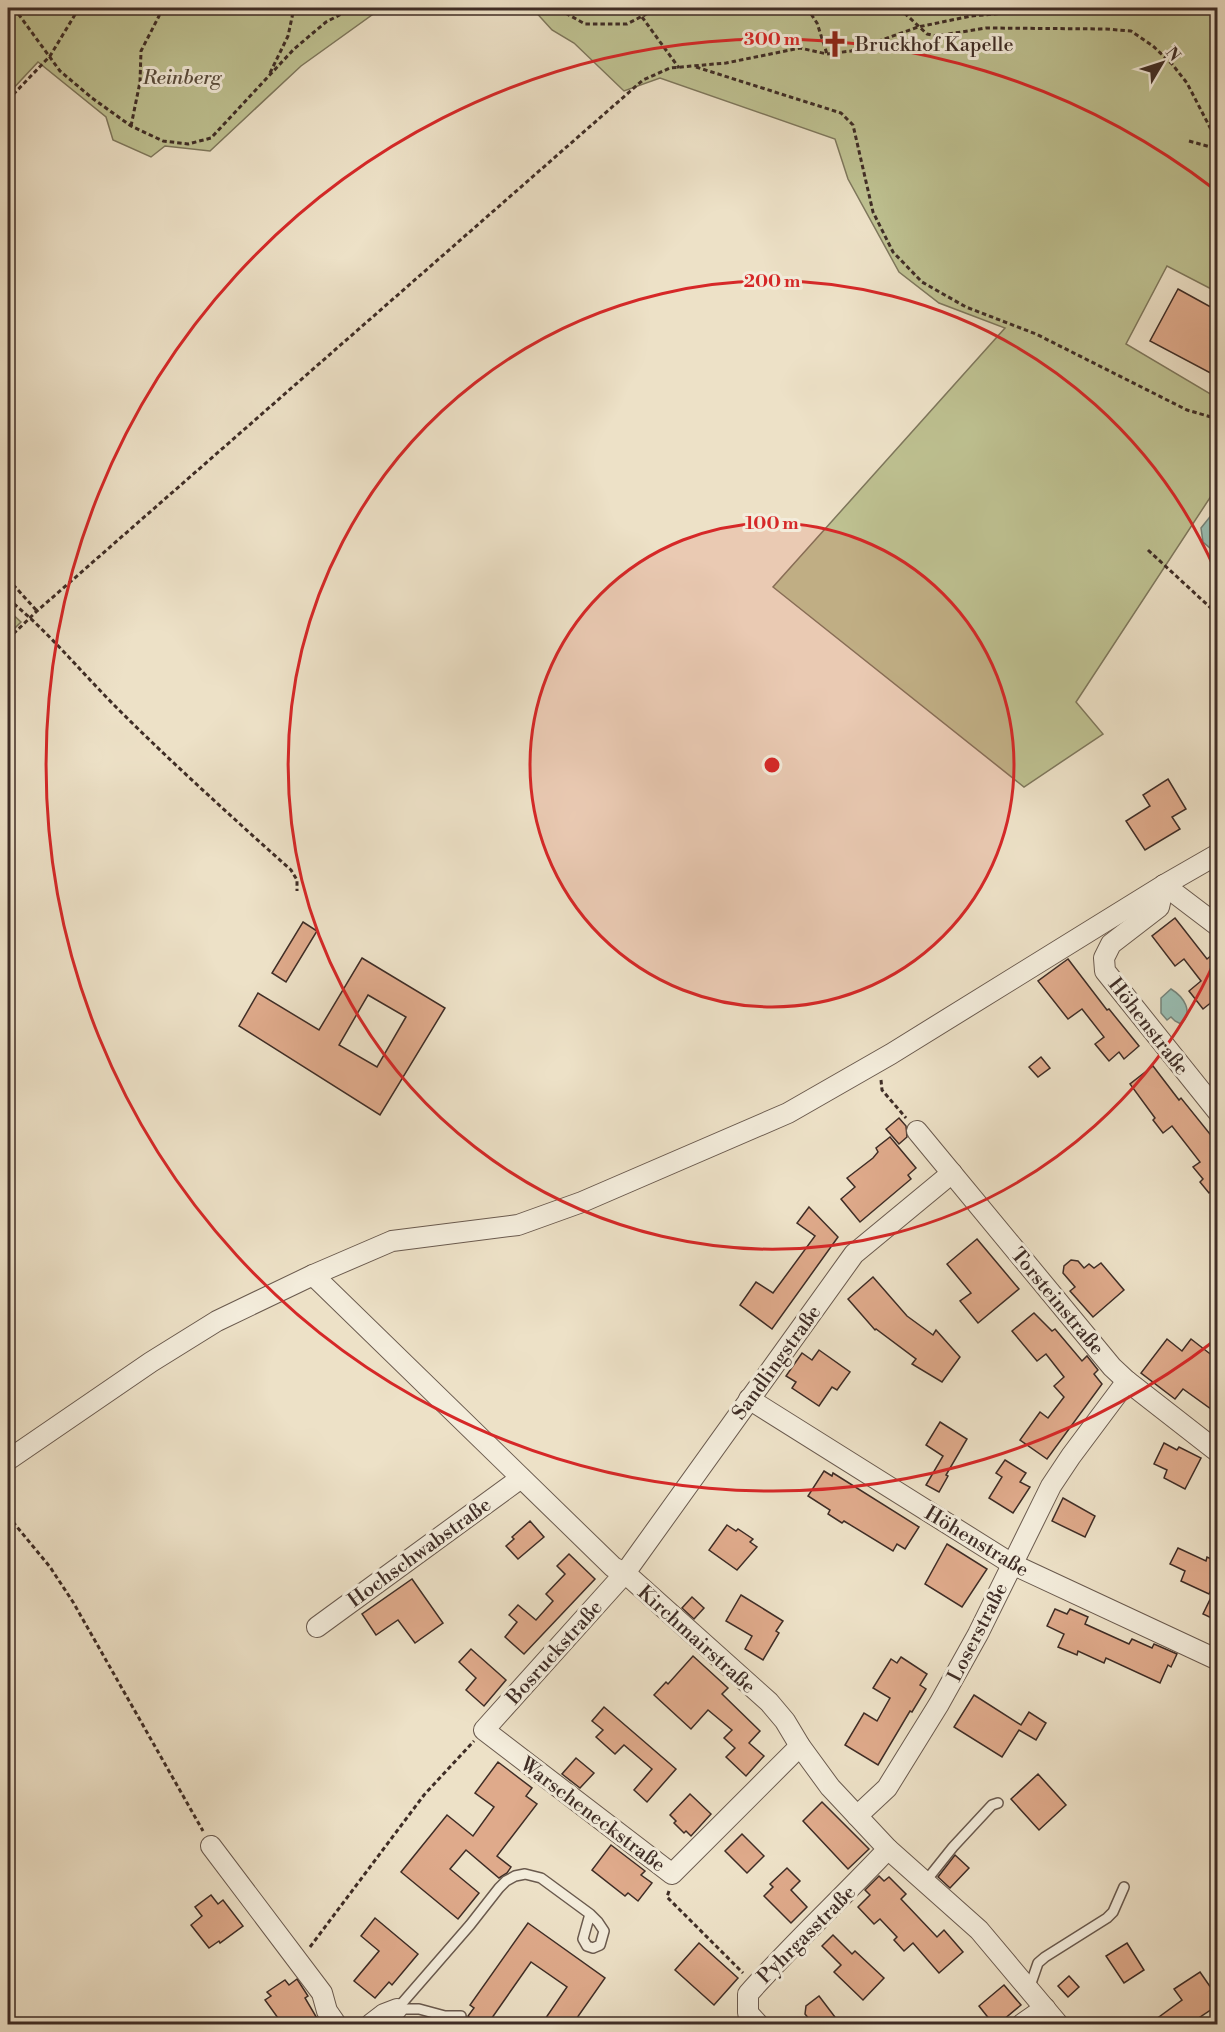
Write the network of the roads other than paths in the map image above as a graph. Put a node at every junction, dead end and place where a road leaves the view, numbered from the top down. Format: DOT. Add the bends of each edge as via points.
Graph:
graph roads {
  1 [pos="1218,854"];
  2 [pos="1164,885"];
  3 [pos="1218,926"];
  4 [pos="1218,1112"];
  5 [pos="917,1131"];
  6 [pos="952,1173"];
  7 [pos="313,1275"];
  8 [pos="1127,1382"];
  9 [pos="749,1399"];
  10 [pos="1218,1452"];
  11 [pos="8,1460"];
  12 [pos="521,1478"];
  13 [pos="1012,1564"];
  14 [pos="625,1573"];
  15 [pos="317,1627"];
  16 [pos="1218,1660"];
  17 [pos="484,1730"];
  18 [pos="800,1746"];
  19 [pos="998,1803"];
  20 [pos="857,1816"];
  21 [pos="211,1846"];
  22 [pos="888,1850"];
  23 [pos="925,1882"];
  24 [pos="1124,1887"];
  25 [pos="590,1914"];
  26 [pos="1029,1989"];
  27 [pos="1045,2007"];
  28 [pos="397,2009"];
  29 [pos="460,2016"];
  30 [pos="336,2025"];
  31 [pos="371,2025"];
  32 [pos="758,2025"];
  33 [pos="1022,2025"];
  34 [pos="1058,2025"];
  1 -- 2 [label="street"];
  2 -- 3 [label="street"];
  2 -- 4 [label="street, Höhenstraße" via="1159,907 1111,944 1104,958 1106,971"];
  2 -- 7 [label="street" via="788,1113 582,1202 518,1225 392,1241"];
  5 -- 6 [label="street, Torsteinstraße"];
  6 -- 8 [label="street, Torsteinstraße"];
  6 -- 9 [label="street, Sandlingstraße" via="854,1254"];
  7 -- 11 [label="street" via="217,1321"];
  7 -- 12 [label="street, Kirchmairstraße"];
  8 -- 10 [label="street, Torsteinstraße"];
  8 -- 13 [label="street, Loserstraße" via="1052,1486"];
  9 -- 13 [label="street, Höhenstraße"];
  9 -- 14 [label="street, Sandlingstraße"];
  12 -- 14 [label="street, Kirchmairstraße" via="613,1567"];
  12 -- 15 [label="street, Hochschwabstraße"];
  13 -- 16 [label="street, Höhenstraße"];
  13 -- 20 [label="street, Loserstraße" via="933,1714 887,1788"];
  14 -- 17 [label="street, Bosruckstraße"];
  14 -- 18 [label="street, Kirchmairstraße" via="769,1702"];
  17 -- 18 [label="street, Warscheneckstraße" via="672,1874"];
  18 -- 20 [label="street, Kirchmairstraße"];
  19 -- 23 [label="lane" via="953,1846"];
  20 -- 22 [label="street, Kirchmairstraße"];
  21 -- 30 [label="street" via="322,1993"];
  22 -- 23 [label="street, Kirchmairstraße"];
  22 -- 32 [label="street, Pyhrgasstraße" via="748,1994 748,2013"];
  23 -- 26 [label="street, Kirchmairstraße" via="979,1930"];
  24 -- 26 [label="lane" via="1107,1918 1038,1964"];
  25 -- 28 [label="lane" via="541,1878 515,1876 499,1888"];
  26 -- 27 [label="street, Kirchmairstraße"];
  27 -- 33 [label="street"];
  27 -- 34 [label="street, Kirchmairstraße"];
  28 -- 29 [label="lane"];
  28 -- 31 [label="street"];
}
